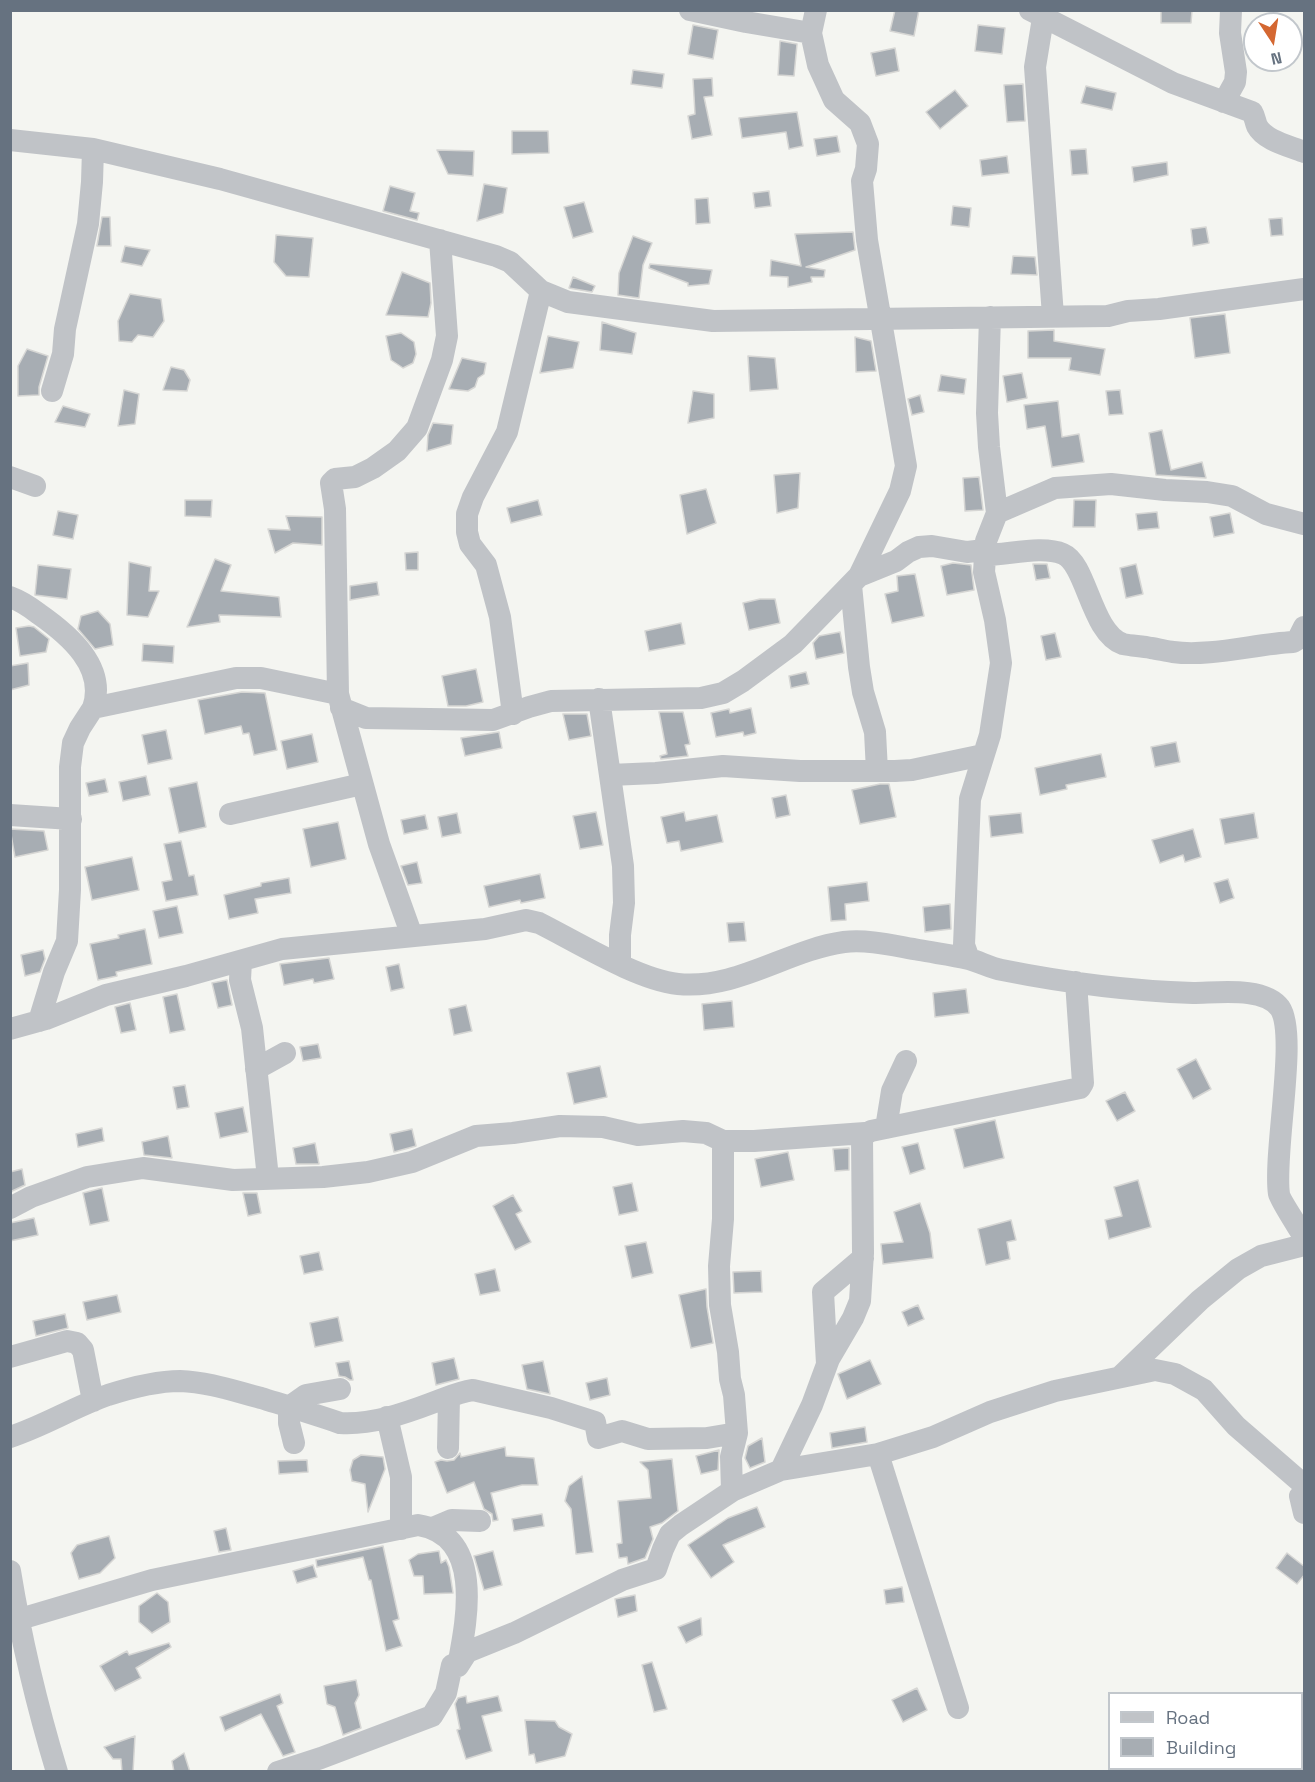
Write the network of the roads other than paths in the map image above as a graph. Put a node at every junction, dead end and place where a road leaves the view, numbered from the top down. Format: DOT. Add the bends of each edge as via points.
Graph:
graph roads {
  1 [pos="690,10"];
  2 [pos="816,10"];
  3 [pos="1231,10"];
  4 [pos="1036,14"];
  5 [pos="811,33"];
  6 [pos="1224,102"];
  7 [pos="10,140"];
  8 [pos="93,149"];
  9 [pos="1305,152"];
  10 [pos="440,240"];
  11 [pos="1305,289"];
  12 [pos="541,291"];
  13 [pos="1053,316"];
  14 [pos="990,317"];
  15 [pos="882,318"];
  16 [pos="52,391"];
  17 [pos="10,477"];
  18 [pos="35,486"];
  19 [pos="997,513"];
  20 [pos="1305,524"];
  21 [pos="985,553"];
  22 [pos="855,581"];
  23 [pos="10,597"];
  24 [pos="1305,627"];
  25 [pos="599,699"];
  26 [pos="340,701"];
  27 [pos="93,708"];
  28 [pos="513,714"];
  29 [pos="983,755"];
  30 [pos="877,771"];
  31 [pos="610,775"];
  32 [pos="362,784"];
  33 [pos="230,814"];
  34 [pos="10,815"];
  35 [pos="71,819"];
  36 [pos="412,936"];
  37 [pos="969,959"];
  38 [pos="241,961"];
  39 [pos="620,964"];
  40 [pos="1076,982"];
  41 [pos="39,1021"];
  42 [pos="10,1029"];
  43 [pos="285,1053"];
  44 [pos="906,1062"];
  45 [pos="256,1069"];
  46 [pos="875,1131"];
  47 [pos="723,1141"];
  48 [pos="268,1178"];
  49 [pos="10,1208"];
  50 [pos="1305,1237"];
  51 [pos="1305,1245"];
  52 [pos="863,1258"];
  53 [pos="10,1357"];
  54 [pos="827,1364"];
  55 [pos="1120,1377"];
  56 [pos="340,1389"];
  57 [pos="449,1397"];
  58 [pos="93,1401"];
  59 [pos="289,1407"];
  60 [pos="387,1417"];
  61 [pos="737,1433"];
  62 [pos="10,1437"];
  63 [pos="294,1443"];
  64 [pos="448,1448"];
  65 [pos="878,1454"];
  66 [pos="781,1470"];
  67 [pos="1305,1485"];
  68 [pos="732,1491"];
  69 [pos="1305,1494"];
  70 [pos="1305,1513"];
  71 [pos="480,1521"];
  72 [pos="433,1528"];
  73 [pos="401,1529"];
  74 [pos="10,1571"];
  75 [pos="14,1621"];
  76 [pos="458,1666"];
  77 [pos="958,1708"];
  78 [pos="325,1765"];
  79 [pos="57,1772"];
  80 [pos="278,1772"];
  1 -- 5 [label="street"];
  2 -- 5 [label="street"];
  3 -- 6 [label="street" via="1236,72"];
  4 -- 6 [label="street" via="1173,83"];
  4 -- 13 [label="street" via="1035,67"];
  5 -- 15 [label="street" via="818,65 830,92 858,120 867,138 863,204"];
  6 -- 9 [label="street" via="1252,112 1258,128"];
  7 -- 8 [label="street"];
  8 -- 10 [label="street" via="220,179"];
  8 -- 16 [label="street" via="88,224"];
  10 -- 12 [label="street" via="510,262"];
  10 -- 26 [label="street" via="447,336 417,428 397,451 373,468 331,483"];
  11 -- 13 [label="street" via="1128,310 1108,316"];
  12 -- 15 [label="street" via="568,302 712,321"];
  12 -- 28 [label="street" via="507,432 467,514 470,544 486,565 500,617"];
  13 -- 14 [label="street"];
  14 -- 15 [label="street"];
  14 -- 19 [label="street" via="987,413"];
  15 -- 22 [label="street" via="906,466 900,491"];
  17 -- 18 [label="street"];
  19 -- 20 [label="street" via="1055,488 1111,484 1232,496 1266,514"];
  19 -- 21 [label="street"];
  21 -- 22 [label="street" via="920,547"];
  21 -- 24 [label="street" via="1065,555 1105,628 1122,644 1200,652 1293,642"];
  21 -- 29 [label="street" via="984,572 1001,663 990,735"];
  22 -- 25 [label="street" via="793,644 723,693 701,698"];
  22 -- 30 [label="street" via="858,667 875,732"];
  23 -- 27 [label="street" via="56,626 84,655 96,685"];
  25 -- 28 [label="street" via="551,701"];
  25 -- 31 [label="street"];
  26 -- 27 [label="street" via="261,678 236,678"];
  26 -- 28 [label="street" via="366,718 375,719 493,720"];
  26 -- 32 [label="street"];
  27 -- 35 [label="street" via="73,742"];
  29 -- 30 [label="street" via="912,770"];
  29 -- 37 [label="street" via="970,799 964,945"];
  30 -- 31 [label="street" via="723,766"];
  31 -- 39 [label="street" via="623,866"];
  32 -- 33 [label="street"];
  32 -- 36 [label="street"];
  34 -- 35 [label="street"];
  35 -- 41 [label="street" via="67,941"];
  36 -- 38 [label="street" via="282,949"];
  36 -- 39 [label="street" via="485,929 526,920"];
  37 -- 39 [label="street" via="868,942 844,942 723,981 681,985"];
  37 -- 40 [label="street" via="1000,970"];
  38 -- 41 [label="street" via="106,995"];
  38 -- 45 [label="street" via="240,980 252,1028"];
  40 -- 46 [label="street" via="1083,1083 1080,1088"];
  40 -- 50 [label="street" via="1260,995 1279,1007 1286,1037 1279,1197"];
  41 -- 42 [label="street"];
  43 -- 45 [label="street"];
  44 -- 46 [label="street"];
  45 -- 48 [label="street"];
  46 -- 47 [label="street"];
  46 -- 52 [label="street" via="862,1136"];
  47 -- 48 [label="street" via="706,1133 638,1135 603,1127 560,1126 476,1136 412,1162 368,1172"];
  47 -- 61 [label="street" via="720,1305"];
  48 -- 49 [label="street" via="233,1180 143,1168 87,1177"];
  51 -- 55 [label="street" via="1261,1256 1238,1269"];
  52 -- 54 [label="street" via="860,1301"];
  52 -- 54 [label="street" via="823,1292"];
  53 -- 58 [label="street" via="67,1341 77,1343 83,1350"];
  54 -- 66 [label="street"];
  55 -- 65 [label="street" via="1055,1391"];
  55 -- 67 [label="street" via="1155,1370 1187,1379 1204,1390 1236,1426"];
  56 -- 59 [label="street" via="306,1395"];
  57 -- 60 [label="street"];
  57 -- 61 [label="street" via="478,1390 551,1408 595,1422 598,1438 622,1431 648,1439"];
  57 -- 64 [label="street"];
  58 -- 59 [label="street" via="178,1381 199,1382"];
  58 -- 62 [label="street"];
  59 -- 60 [label="street" via="340,1423"];
  59 -- 63 [label="street"];
  60 -- 73 [label="street" via="401,1477"];
  61 -- 68 [label="street" via="731,1457"];
  65 -- 66 [label="street"];
  65 -- 77 [label="street"];
  66 -- 68 [label="street"];
  68 -- 76 [label="street" via="670,1534 656,1569 622,1580 467,1652"];
  69 -- 70 [label="street" via="1300,1496"];
  71 -- 72 [label="street" via="452,1520"];
  72 -- 73 [label="street" via="418,1525"];
  72 -- 76 [label="street" via="457,1551 466,1578 468,1591"];
  73 -- 75 [label="street" via="152,1581"];
  74 -- 75 [label="street"];
  75 -- 79 [label="street"];
  76 -- 78 [label="street" via="452,1665 446,1693 432,1716"];
  78 -- 80 [label="street"];
}
